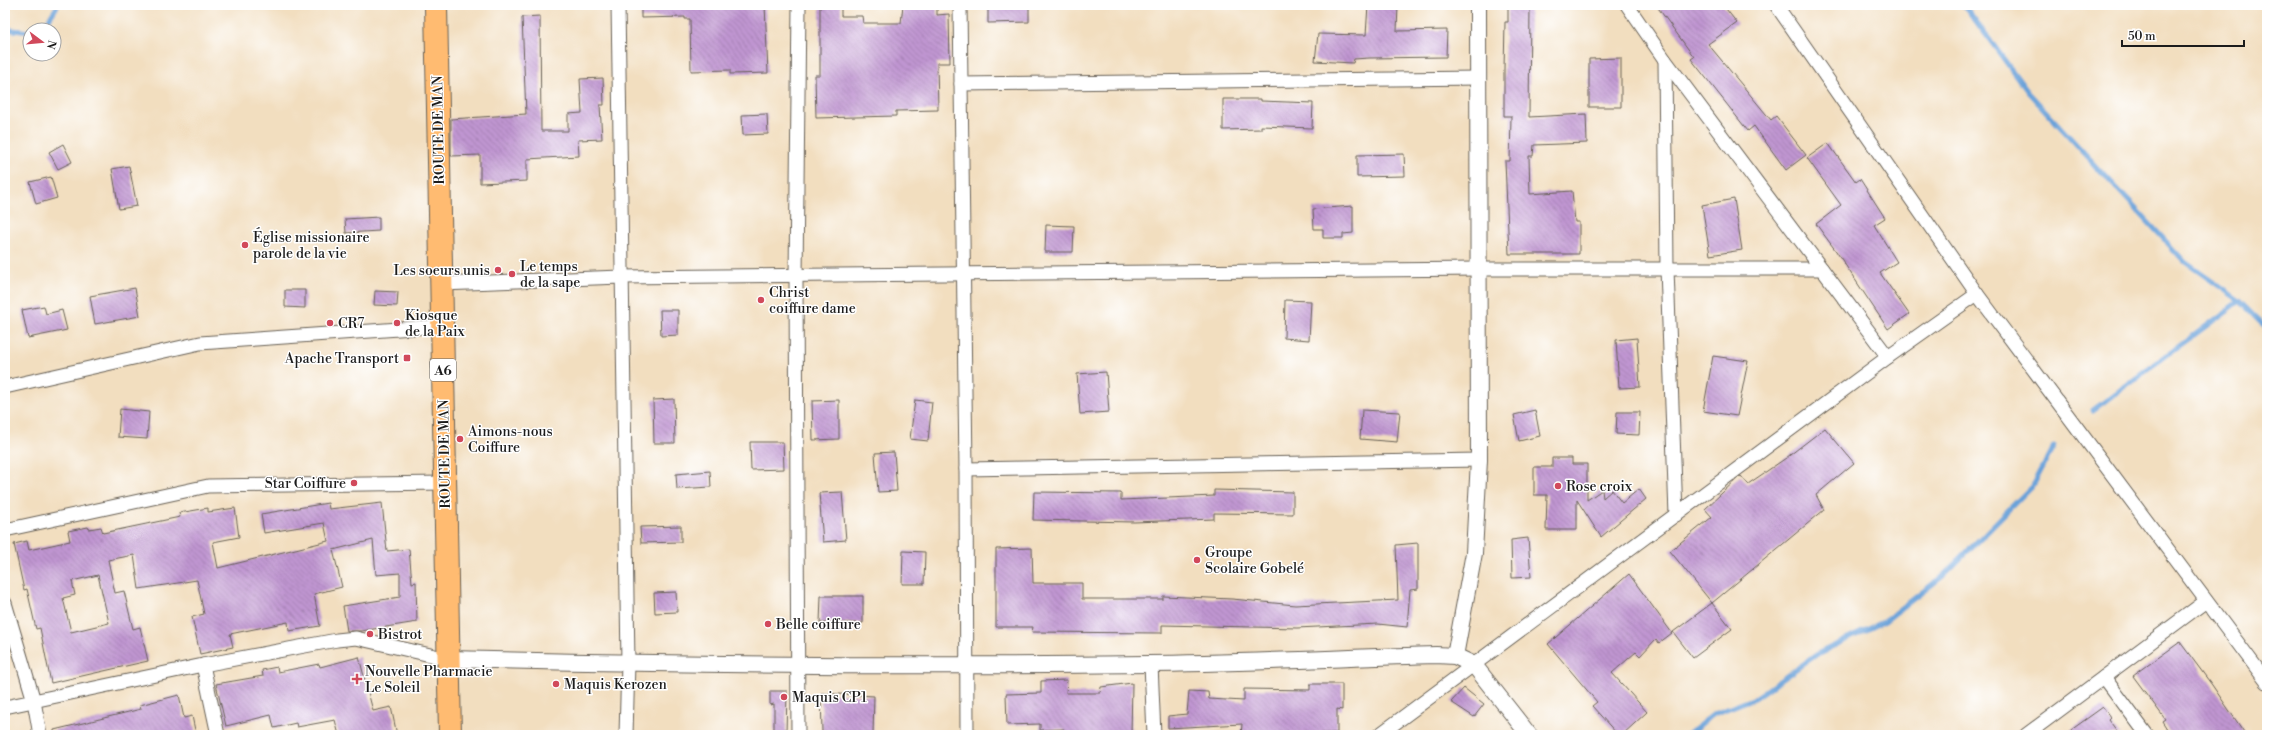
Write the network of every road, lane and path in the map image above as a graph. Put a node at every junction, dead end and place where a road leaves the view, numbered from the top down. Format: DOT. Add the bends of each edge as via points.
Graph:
graph roads {
  1 [pos="436,5"];
  2 [pos="618,5"];
  3 [pos="799,5"];
  4 [pos="960,5"];
  5 [pos="1478,5"];
  6 [pos="1627,5"];
  7 [pos="1776,5"];
  8 [pos="1665,60"];
  9 [pos="1478,78"];
  10 [pos="961,84"];
  11 [pos="1479,269"];
  12 [pos="1668,269"];
  13 [pos="1822,269"];
  14 [pos="963,274"];
  15 [pos="796,276"];
  16 [pos="621,277"];
  17 [pos="441,284"];
  18 [pos="1977,294"];
  19 [pos="442,326"];
  20 [pos="1888,357"];
  21 [pos="5,387"];
  22 [pos="1479,460"];
  23 [pos="966,469"];
  24 [pos="445,483"];
  25 [pos="1676,514"];
  26 [pos="5,530"];
  27 [pos="2206,601"];
  28 [pos="5,603"];
  29 [pos="1455,656"];
  30 [pos="448,658"];
  31 [pos="628,664"];
  32 [pos="1151,664"];
  33 [pos="203,665"];
  34 [pos="1474,665"];
  35 [pos="798,666"];
  36 [pos="966,666"];
  37 [pos="2104,677"];
  38 [pos="2267,682"];
  39 [pos="34,701"];
  40 [pos="5,707"];
  41 [pos="40,735"];
  42 [pos="218,735"];
  43 [pos="450,735"];
  44 [pos="626,735"];
  45 [pos="798,735"];
  46 [pos="967,735"];
  47 [pos="1154,735"];
  48 [pos="1379,735"];
  49 [pos="1529,735"];
  50 [pos="2026,735"];
  51 [pos="2147,735"];
  1 -- 17 [label="highway, ROUTE DE MAN / A6"];
  2 -- 16 [label="street"];
  3 -- 15 [label="street"];
  4 -- 10 [label="street"];
  5 -- 9 [label="street"];
  6 -- 8 [label="street"];
  7 -- 18 [label="street"];
  8 -- 12 [label="street"];
  8 -- 13 [label="street"];
  9 -- 10 [label="street"];
  9 -- 11 [label="street"];
  10 -- 14 [label="street"];
  11 -- 12 [label="street"];
  11 -- 14 [label="street"];
  11 -- 22 [label="street"];
  12 -- 13 [label="street"];
  12 -- 25 [label="street"];
  13 -- 20 [label="street"];
  14 -- 15 [label="street"];
  14 -- 23 [label="street"];
  15 -- 16 [label="street"];
  15 -- 35 [label="street"];
  16 -- 17 [label="street"];
  16 -- 31 [label="street"];
  17 -- 19 [label="highway, ROUTE DE MAN / A6"];
  18 -- 20 [label="street"];
  18 -- 27 [label="street"];
  19 -- 21 [label="street" via="200,343"];
  19 -- 24 [label="highway, ROUTE DE MAN / A6"];
  20 -- 25 [label="street"];
  22 -- 23 [label="street"];
  22 -- 29 [label="street" via="1474,553"];
  23 -- 36 [label="street"];
  24 -- 26 [label="street" via="208,486"];
  24 -- 30 [label="highway, ROUTE DE MAN / A6"];
  25 -- 34 [label="street"];
  27 -- 37 [label="street"];
  27 -- 38 [label="street"];
  28 -- 39 [label="street"];
  29 -- 32 [label="street" via="1436,654"];
  29 -- 34 [label="street"];
  30 -- 31 [label="street"];
  30 -- 33 [label="street" via="356,638"];
  30 -- 43 [label="highway, ROUTE DE MAN / A6"];
  31 -- 35 [label="street"];
  31 -- 44 [label="street"];
  32 -- 36 [label="street"];
  32 -- 47 [label="street"];
  33 -- 39 [label="street"];
  33 -- 42 [label="street"];
  34 -- 48 [label="street"];
  34 -- 49 [label="street"];
  35 -- 36 [label="street"];
  35 -- 45 [label="street"];
  36 -- 46 [label="street"];
  37 -- 50 [label="street"];
  37 -- 51 [label="street"];
  39 -- 40 [label="street"];
  39 -- 41 [label="street"];
}
